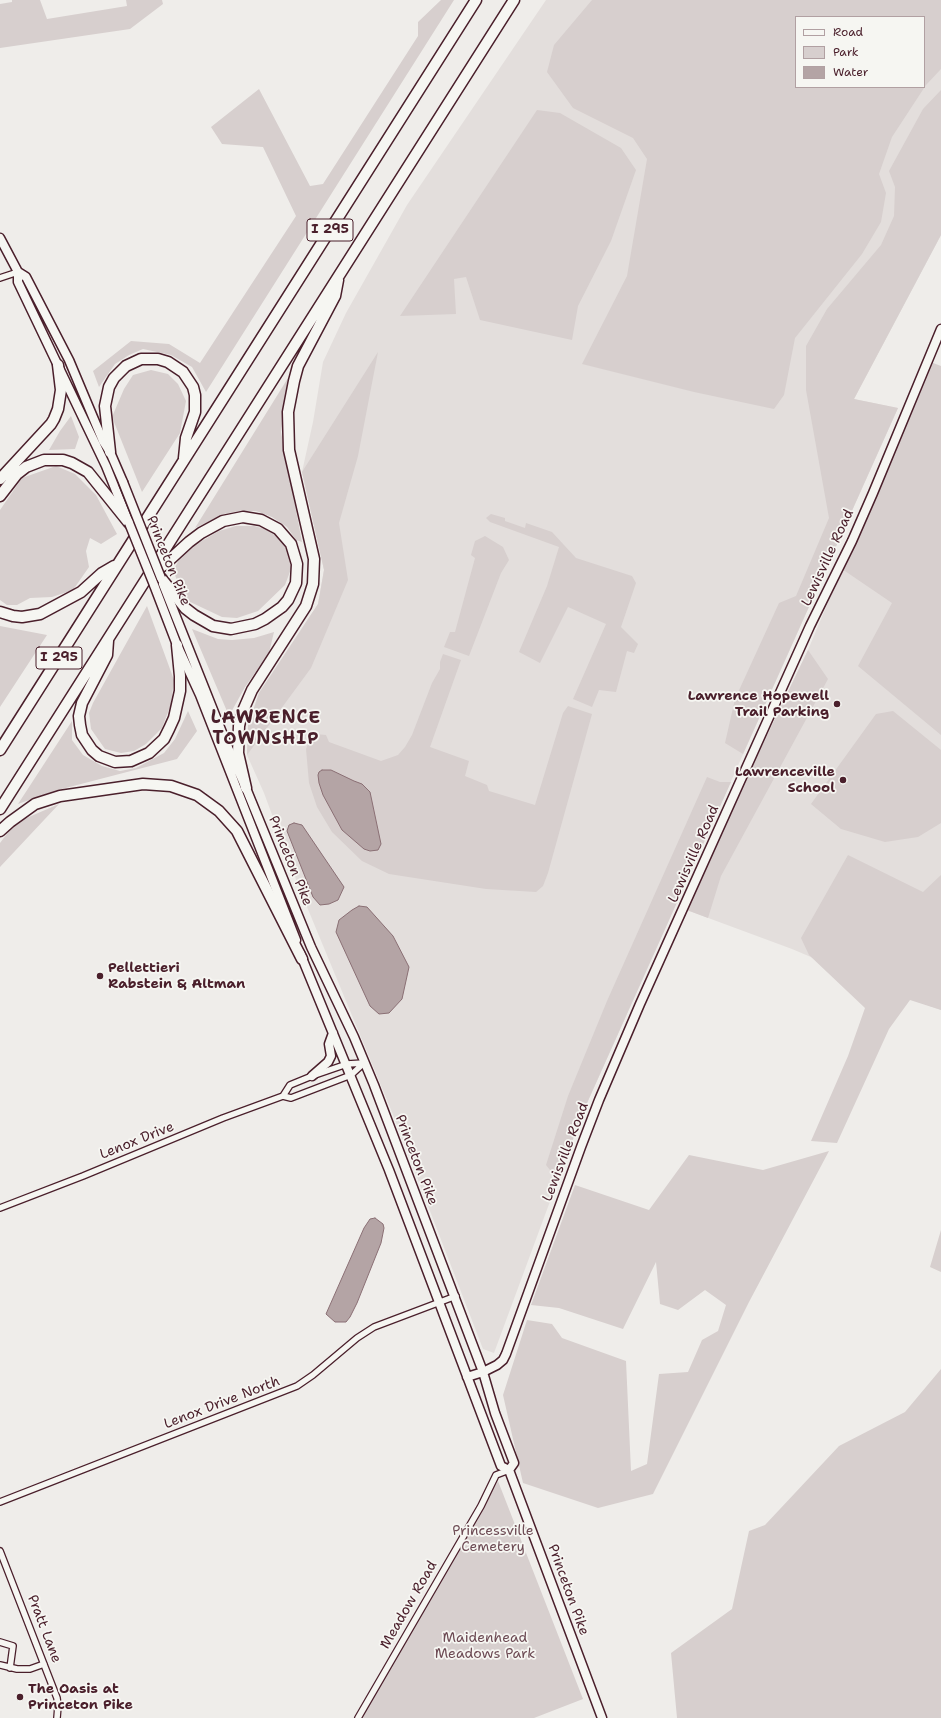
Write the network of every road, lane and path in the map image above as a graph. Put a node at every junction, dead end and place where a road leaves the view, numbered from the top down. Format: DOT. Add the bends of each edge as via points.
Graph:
graph roads {
  1 [pos="476,0"];
  2 [pos="514,0"];
  3 [pos="0,238"];
  4 [pos="18,272"];
  5 [pos="339,274"];
  6 [pos="0,278"];
  7 [pos="941,329"];
  8 [pos="58,365"];
  9 [pos="110,452"];
  10 [pos="184,460"];
  11 [pos="0,479"];
  12 [pos="0,496"];
  13 [pos="130,523"];
  14 [pos="117,564"];
  15 [pos="147,576"];
  16 [pos="161,578"];
  17 [pos="0,612"];
  18 [pos="108,639"];
  19 [pos="177,645"];
  20 [pos="0,750"];
  21 [pos="246,788"];
  22 [pos="0,809"];
  23 [pos="0,831"];
  24 [pos="302,960"];
  25 [pos="333,1033"];
  26 [pos="364,1062"];
  27 [pos="346,1064"];
  28 [pos="351,1075"];
  29 [pos="312,1076"];
  30 [pos="283,1096"];
  31 [pos="0,1208"];
  32 [pos="456,1296"];
  33 [pos="440,1302"];
  34 [pos="483,1372"];
  35 [pos="467,1376"];
  36 [pos="509,1470"];
  37 [pos="0,1502"];
  38 [pos="0,1550"];
  39 [pos="0,1642"];
  40 [pos="44,1664"];
  41 [pos="0,1665"];
  42 [pos="10,1668"];
  43 [pos="57,1718"];
  44 [pos="358,1718"];
  45 [pos="602,1718"];
  1 -- 10 [label="highway, I 295"];
  2 -- 5 [label="highway, I 295"];
  3 -- 4 [label="main road, Princeton Pike"];
  4 -- 6 [label="street"];
  4 -- 8 [label="main road, Princeton Pike" via="18,282"];
  4 -- 9 [label="main road, Princeton Pike" via="26,277 62,346"];
  5 -- 15 [label="highway, I 295"];
  5 -- 21 [label="highway" via="335,296 298,366 288,412 289,450 314,559 313,584 306,606 252,690 242,713 238,753"];
  7 -- 34 [label="main road, Lewisville Road" via="870,500 810,626 602,1093 580,1147 506,1354 497,1365"];
  8 -- 11 [label="highway" via="61,390 54,419"];
  8 -- 13 [label="main road, Princeton Pike"];
  9 -- 10 [label="highway" via="105,406 109,387 119,372 133,362 150,358 168,362 183,372 189,379 195,395 195,412 186,438"];
  9 -- 16 [label="main road, Princeton Pike, bridge"];
  10 -- 14 [label="highway, I 295"];
  12 -- 13 [label="highway" via="17,474 26,467 44,460 63,460 88,472"];
  13 -- 19 [label="main road, Princeton Pike, bridge"];
  14 -- 17 [label="highway" via="102,573 81,592 40,614 22,617"];
  14 -- 20 [label="highway, I 295"];
  15 -- 16 [label="highway" via="201,533 217,523 233,518 251,518 270,523 284,535 291,544 298,574 288,600 265,620 242,627 224,628 203,621 184,608"];
  15 -- 18 [label="highway, I 295"];
  16 -- 21 [label="main road, Princeton Pike"];
  18 -- 19 [label="highway" via="107,655 82,703 79,716 82,735 92,750 99,756 115,762 131,761 149,753 169,729 180,692"];
  18 -- 22 [label="highway, I 295"];
  19 -- 24 [label="main road, Princeton Pike" via="200,694"];
  21 -- 26 [label="main road, Princeton Pike" via="311,947"];
  23 -- 24 [label="highway" via="35,804 60,796 143,784 171,786 190,792 219,811 237,832"];
  24 -- 25 [label="main road, Princeton Pike"];
  25 -- 27 [label="main road, Princeton Pike"];
  25 -- 29 [label="main road" via="330,1044 331,1056"];
  26 -- 27 [label="street, Lenox Drive"];
  26 -- 28 [label="street, Lenox Drive"];
  26 -- 32 [label="main road, Princeton Pike"];
  27 -- 28 [label="main road, Princeton Pike"];
  27 -- 29 [label="street, Lenox Drive"];
  28 -- 30 [label="street, Lenox Drive" via="291,1098"];
  28 -- 33 [label="main road, Princeton Pike"];
  29 -- 30 [label="street, Lenox Drive" via="290,1085"];
  30 -- 31 [label="street, Lenox Drive"];
  32 -- 33 [label="street, Lenox Drive North"];
  32 -- 34 [label="main road, Princeton Pike"];
  33 -- 35 [label="main road, Princeton Pike"];
  33 -- 37 [label="street, Lenox Drive North" via="374,1327 297,1386"];
  34 -- 35 [label="main road, Lewisville Road"];
  34 -- 36 [label="main road, Princeton Pike" via="514,1464"];
  35 -- 36 [label="main road, Princeton Pike" via="501,1466"];
  36 -- 44 [label="street, Meadow Road" via="496,1475 481,1506"];
  36 -- 45 [label="main road, Princeton Pike"];
  38 -- 40 [label="street, Pratt Lane"];
  39 -- 42 [label="street" via="13,1646"];
  40 -- 42 [label="street" via="30,1669"];
  40 -- 43 [label="street, Pratt Lane" via="57,1698"];
  41 -- 42 [label="street"];
}
